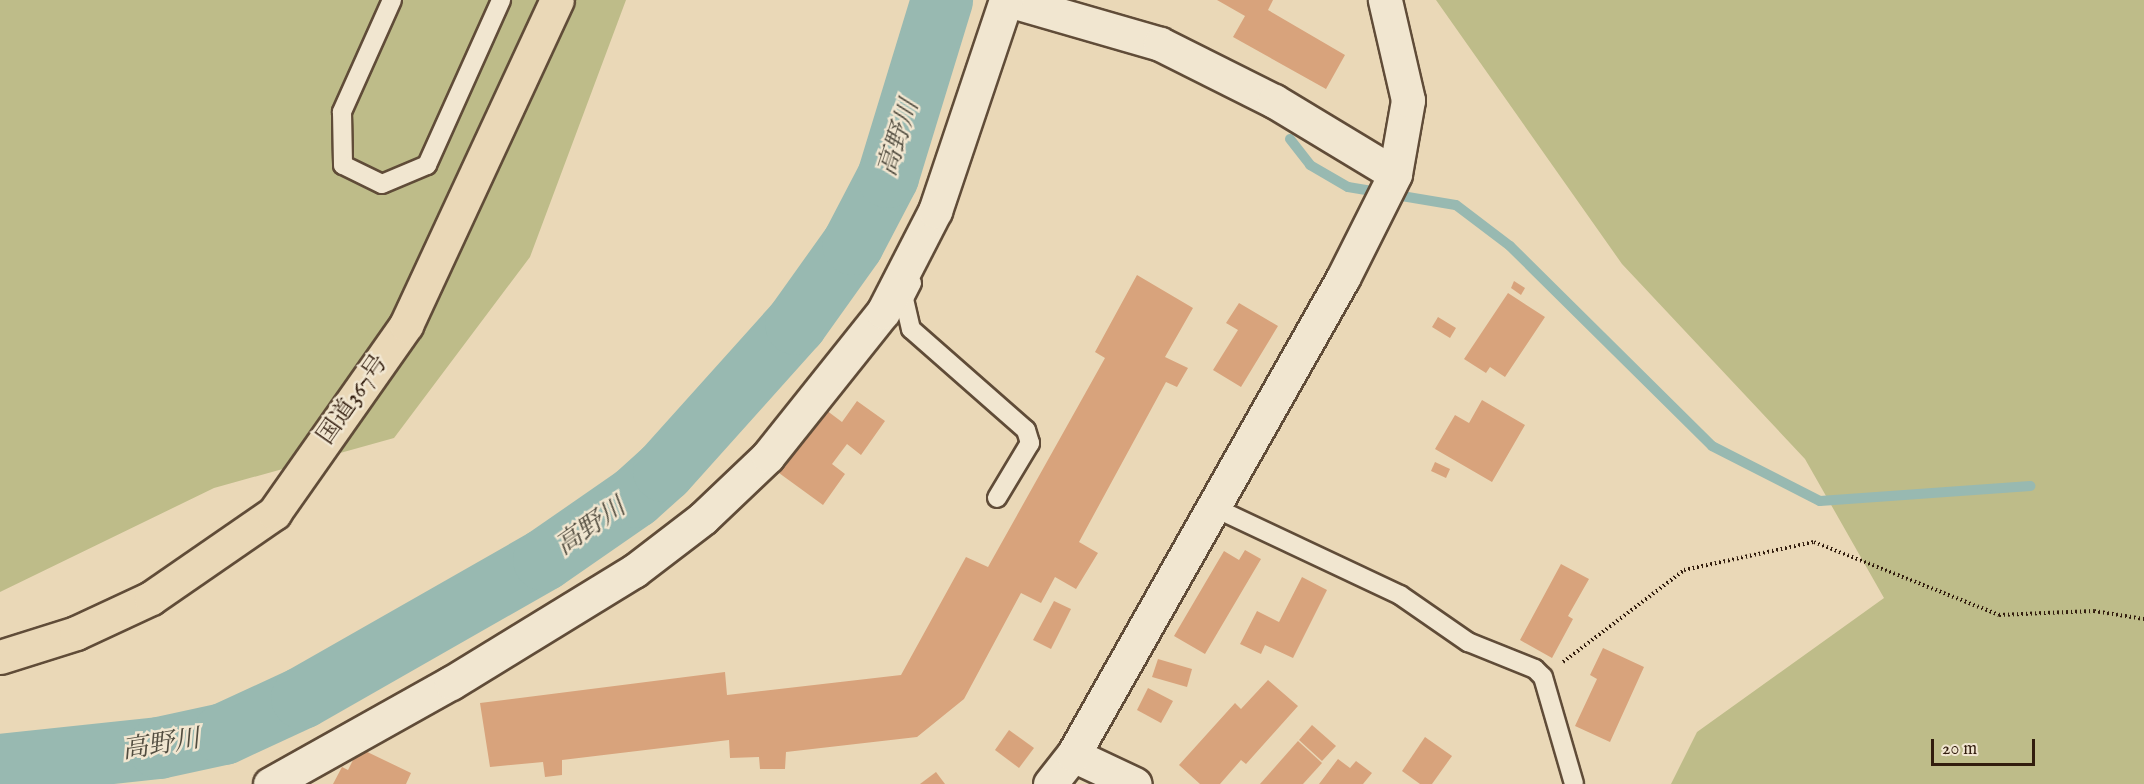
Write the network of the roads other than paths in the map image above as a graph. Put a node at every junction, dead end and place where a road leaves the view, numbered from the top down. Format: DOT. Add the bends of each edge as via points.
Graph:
graph roads {
  1 [pos="392,0"];
  2 [pos="501,0"];
  3 [pos="557,0"];
  4 [pos="1007,0"];
  5 [pos="1385,0"];
  6 [pos="1395,174"];
  7 [pos="935,211"];
  8 [pos="997,498"];
  9 [pos="1211,506"];
  10 [pos="0,657"];
  11 [pos="1073,755"];
  12 [pos="270,784"];
  13 [pos="1050,784"];
  14 [pos="1135,784"];
  15 [pos="1574,784"];
  1 -- 2 [label="lane" via="342,112 343,165 382,183 428,165"];
  3 -- 10 [label="highway, 国道367号" via="406,325 274,513 151,598 76,633"];
  4 -- 6 [label="street" via="1160,44 1274,101"];
  4 -- 7 [label="street"];
  5 -- 6 [label="street" via="1408,100"];
  6 -- 9 [label="street" via="1343,278"];
  7 -- 8 [label="lane" via="935,235 904,299 906,315 911,329 1026,430 1030,443"];
  7 -- 12 [label="street" via="883,312 768,456 703,518 634,571 451,683"];
  9 -- 11 [label="street"];
  9 -- 15 [label="lane" via="1400,595 1468,642 1535,669 1543,677"];
  11 -- 13 [label="street"];
  11 -- 14 [label="street"];
}
